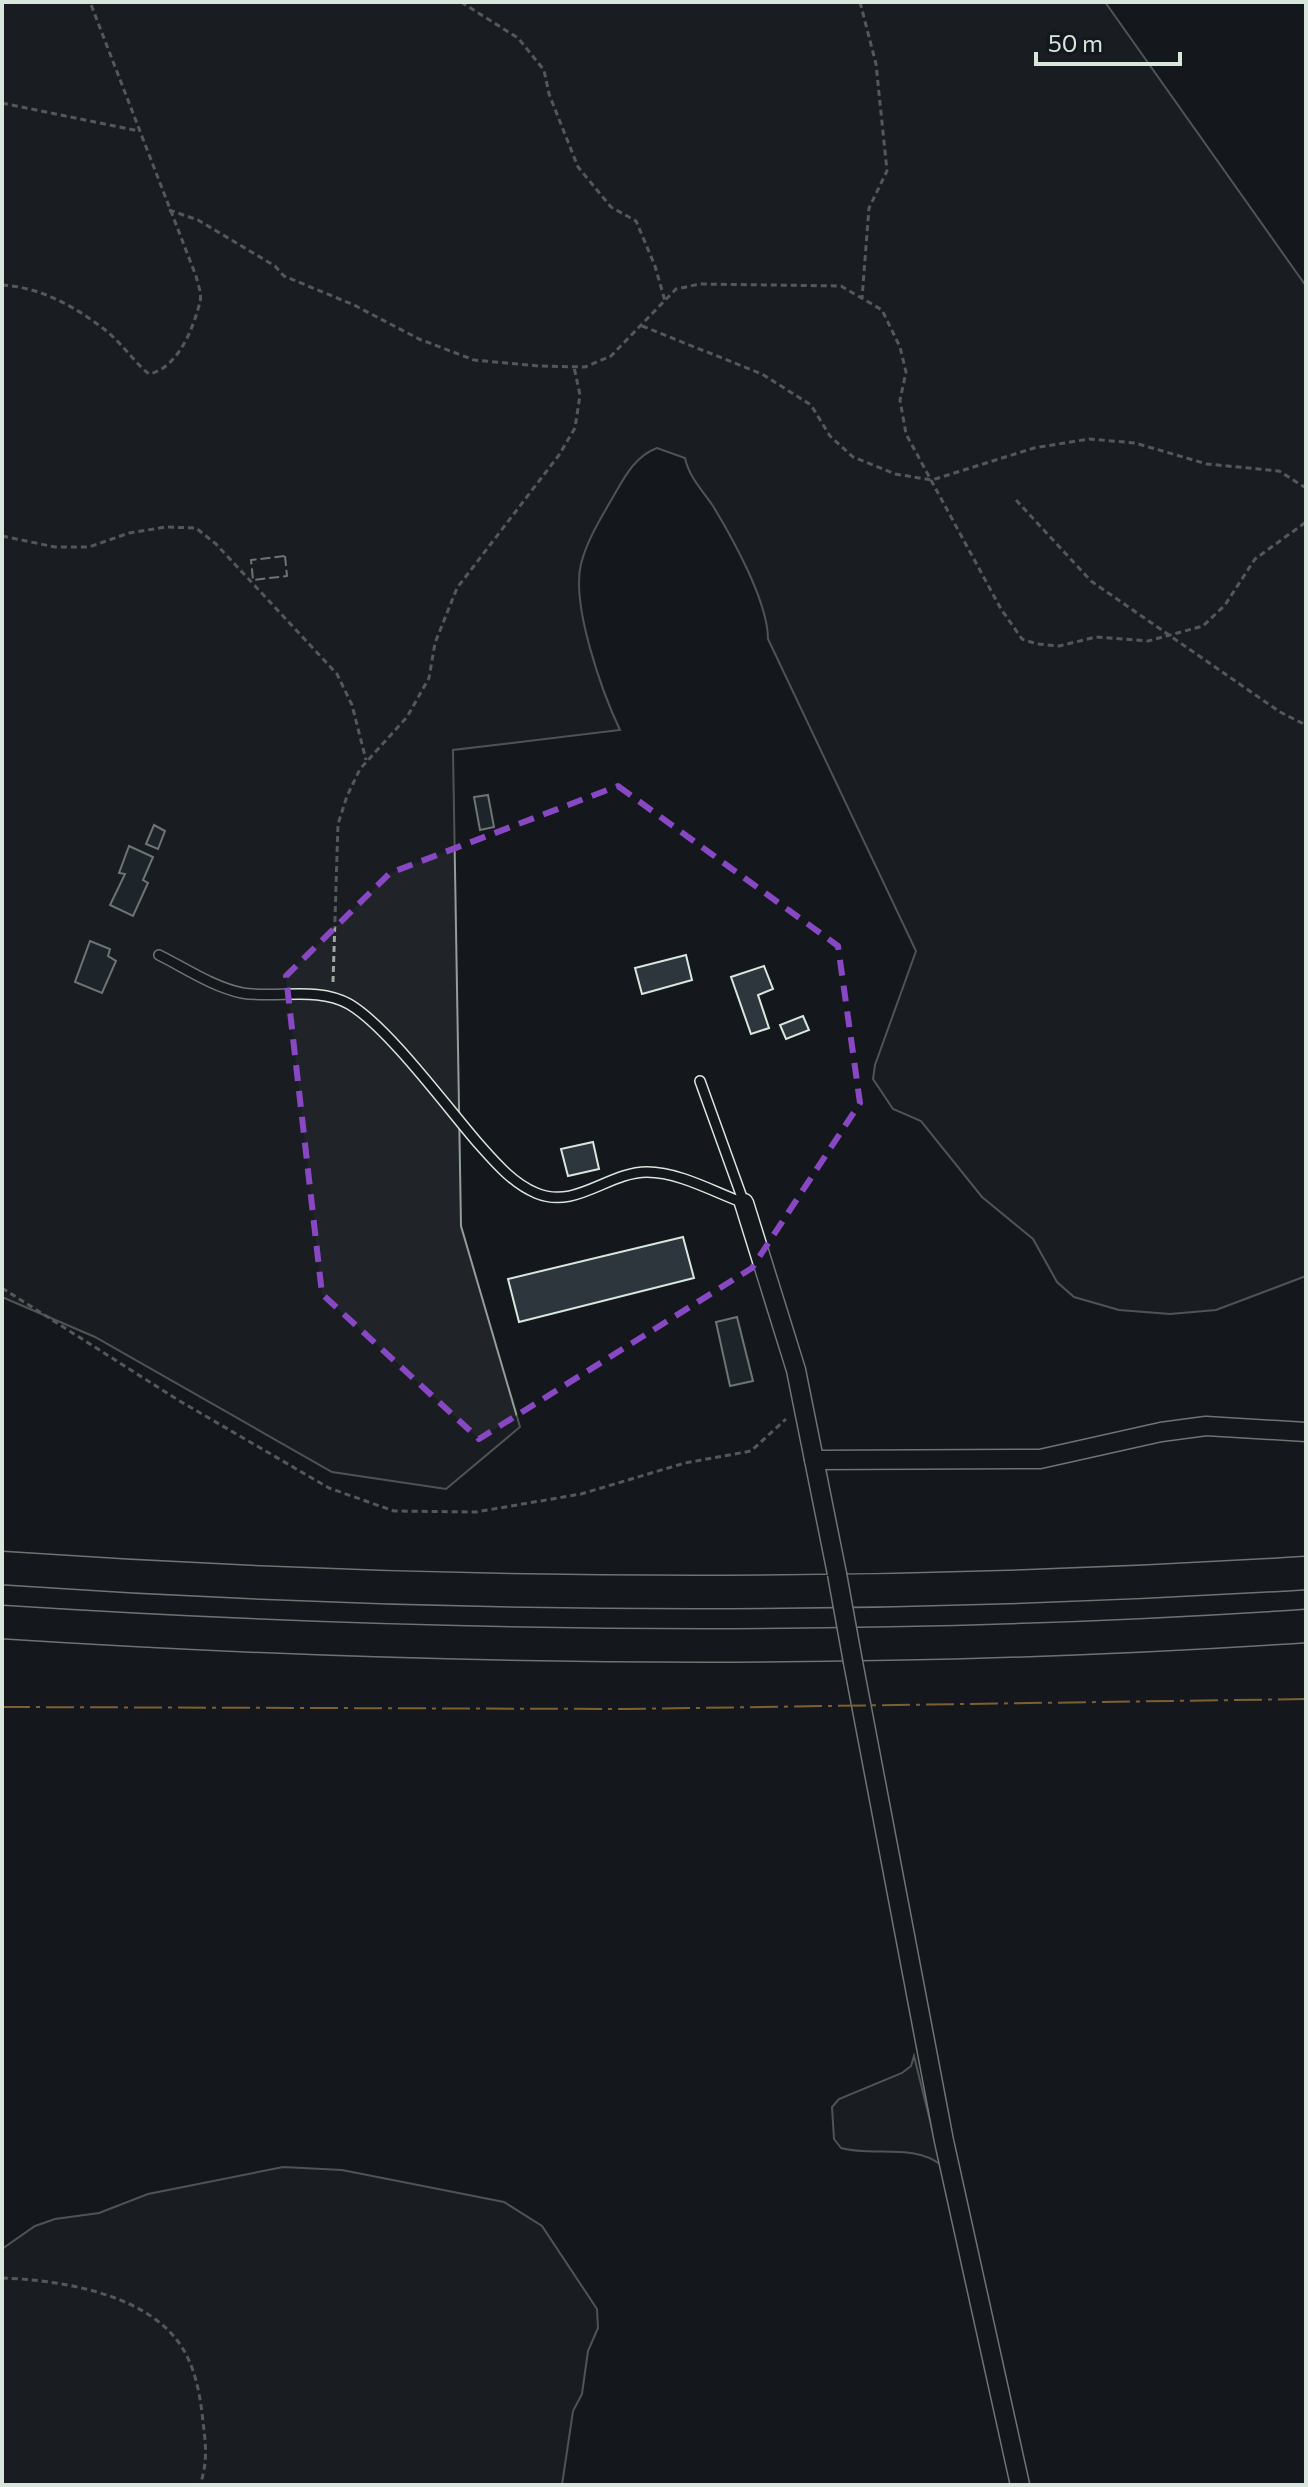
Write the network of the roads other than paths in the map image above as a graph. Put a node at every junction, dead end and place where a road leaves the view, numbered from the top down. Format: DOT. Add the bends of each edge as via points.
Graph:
graph roads {
  1 [pos="159,955"];
  2 [pos="700,1081"];
  3 [pos="744,1203"];
  4 [pos="1306,1432"];
  5 [pos="814,1460"];
  6 [pos="2,1568"];
  7 [pos="1306,1573"];
  8 [pos="2,1622"];
  9 [pos="1306,1626"];
  10 [pos="1020,2485"];
  1 -- 3 [label="lane" via="225,989 333,998 349,1004 490,1156 537,1193 569,1197 647,1172"];
  2 -- 3 [label="lane"];
  3 -- 5 [label="street" via="773,1285"];
  4 -- 5 [label="street" via="1206,1426 1040,1459"];
  5 -- 10 [label="street, bridge" via="944,2141"];
  6 -- 7 [label="highway" via="295,1584 665,1592 941,1589"];
  8 -- 9 [label="highway" via="364,1640 741,1647 994,1642"];
}
